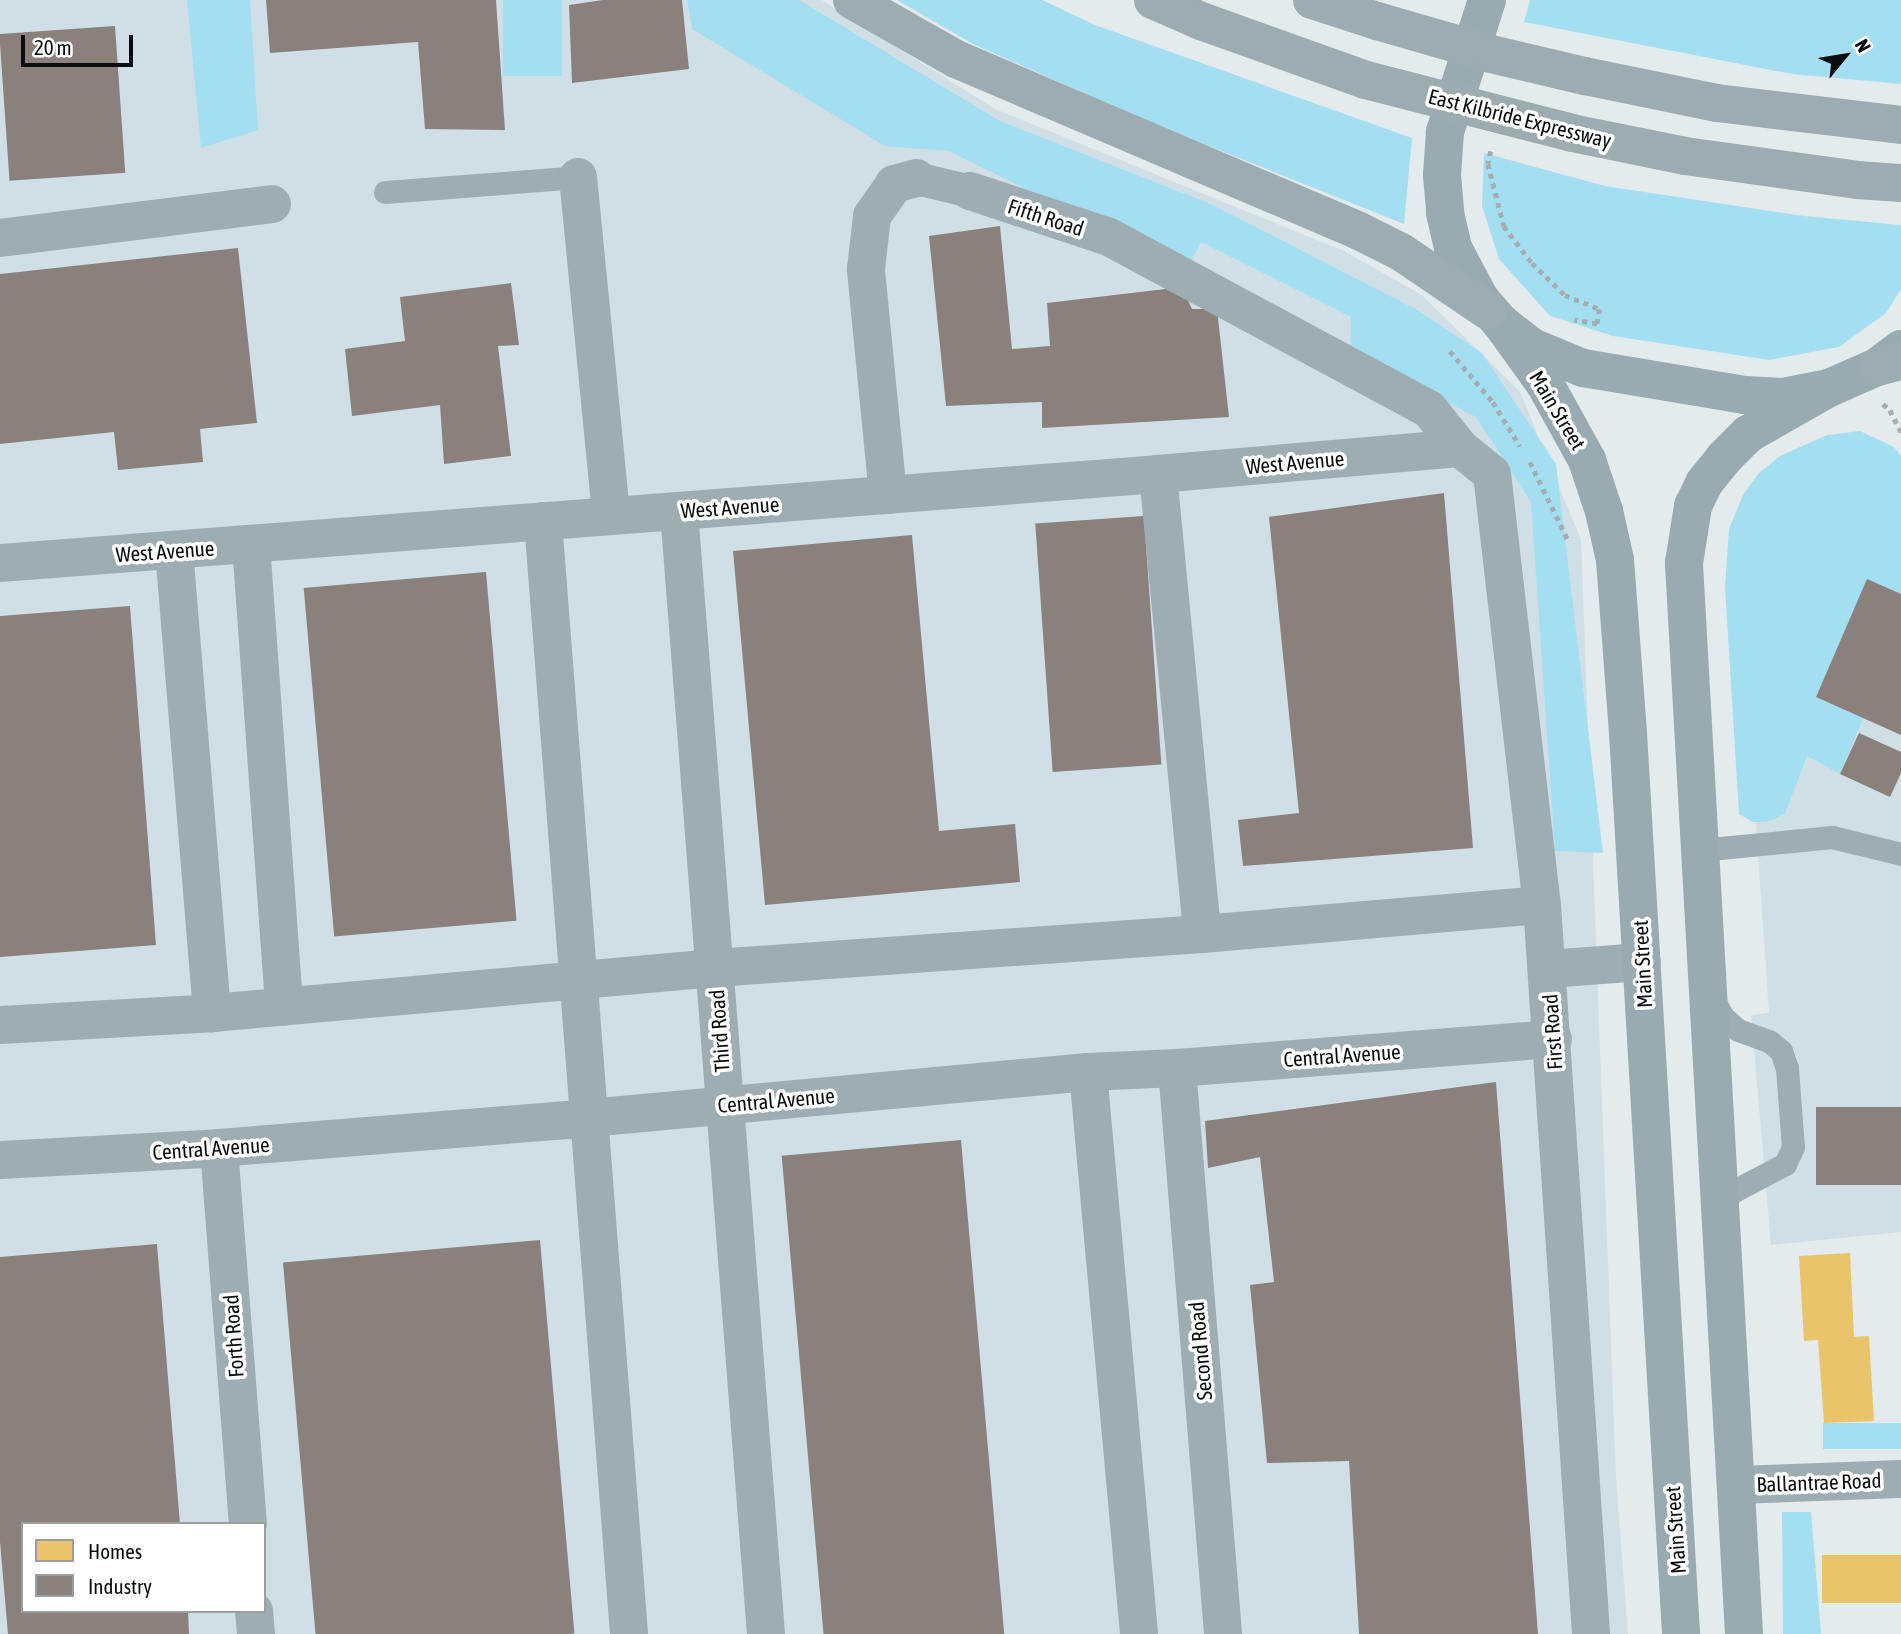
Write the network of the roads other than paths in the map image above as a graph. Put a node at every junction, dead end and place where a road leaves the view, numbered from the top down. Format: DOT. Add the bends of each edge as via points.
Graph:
graph roads {
  1 [pos="852,0"];
  2 [pos="1153,0"];
  3 [pos="1312,0"];
  4 [pos="1487,0"];
  5 [pos="1884,124"];
  6 [pos="578,177"];
  7 [pos="916,177"];
  8 [pos="1901,183"];
  9 [pos="970,191"];
  10 [pos="385,192"];
  11 [pos="272,204"];
  12 [pos="0,238"];
  13 [pos="1495,317"];
  14 [pos="1893,359"];
  15 [pos="1829,388"];
  16 [pos="1460,447"];
  17 [pos="1158,474"];
  18 [pos="888,495"];
  19 [pos="679,511"];
  20 [pos="611,515"];
  21 [pos="543,521"];
  22 [pos="251,544"];
  23 [pos="174,550"];
  24 [pos="0,564"];
  25 [pos="1700,850"];
  26 [pos="1901,854"];
  27 [pos="1542,905"];
  28 [pos="1202,934"];
  29 [pos="1642,962"];
  30 [pos="715,968"];
  31 [pos="1548,969"];
  32 [pos="578,980"];
  33 [pos="1708,991"];
  34 [pos="284,1007"];
  35 [pos="212,1013"];
  36 [pos="0,1025"];
  37 [pos="1553,1039"];
  38 [pos="1177,1068"];
  39 [pos="1088,1072"];
  40 [pos="725,1105"];
  41 [pos="589,1118"];
  42 [pos="219,1148"];
  43 [pos="0,1160"];
  44 [pos="1720,1205"];
  45 [pos="1901,1479"];
  46 [pos="1737,1485"];
  47 [pos="248,1522"];
  48 [pos="254,1613"];
  49 [pos="256,1634"];
  50 [pos="628,1634"];
  51 [pos="765,1634"];
  52 [pos="1139,1634"];
  53 [pos="1223,1634"];
  54 [pos="1591,1634"];
  55 [pos="1681,1634"];
  56 [pos="1744,1634"];
  1 -- 13 [label="highway" via="956,59 1359,231 1401,252"];
  2 -- 8 [label="highway, East Kilbride Expressway, bridge" via="1366,80 1572,133 1685,156"];
  3 -- 5 [label="highway, bridge" via="1491,54 1586,76 1717,103"];
  4 -- 13 [label="main road, Main Street" via="1445,131 1442,175 1453,248 1465,275"];
  6 -- 10 [label="lane"];
  6 -- 20 [label="street"];
  7 -- 9 [label="street, Fifth Road"];
  7 -- 18 [label="street, Fifth Road" via="894,184 872,216 866,268"];
  9 -- 16 [label="street, Fifth Road" via="1109,237 1429,409"];
  11 -- 12 [label="street"];
  13 -- 15 [label="main road" via="1532,346 1583,368 1745,395 1783,397"];
  13 -- 29 [label="main road, Main Street" via="1570,426 1587,460 1610,536 1620,599"];
  14 -- 15 [label="main road"];
  15 -- 25 [label="main road" via="1748,433 1704,483 1693,506 1686,534 1684,594"];
  16 -- 17 [label="street, West Avenue"];
  16 -- 27 [label="street, First Road" via="1492,474"];
  17 -- 18 [label="street, West Avenue"];
  17 -- 28 [label="street"];
  18 -- 19 [label="street, West Avenue"];
  19 -- 20 [label="street, West Avenue"];
  19 -- 30 [label="street, Third Road"];
  20 -- 21 [label="street, West Avenue"];
  21 -- 22 [label="street, West Avenue"];
  21 -- 32 [label="street"];
  22 -- 23 [label="street, West Avenue"];
  22 -- 34 [label="street"];
  23 -- 24 [label="street, West Avenue"];
  23 -- 35 [label="street"];
  25 -- 26 [label="lane" via="1832,837"];
  25 -- 33 [label="main road"];
  27 -- 28 [label="street"];
  27 -- 31 [label="street, First Road"];
  28 -- 30 [label="street"];
  29 -- 31 [label="street"];
  29 -- 55 [label="main road, Main Street"];
  30 -- 32 [label="street"];
  30 -- 40 [label="street, Third Road"];
  31 -- 37 [label="street, First Road"];
  32 -- 34 [label="street"];
  32 -- 41 [label="street"];
  33 -- 44 [label="main road"];
  33 -- 44 [label="lane" via="1723,1017 1738,1030 1769,1041 1781,1051 1787,1068 1793,1147 1785,1164 1732,1192"];
  34 -- 35 [label="street"];
  35 -- 36 [label="street"];
  37 -- 38 [label="street, Central Avenue"];
  37 -- 54 [label="street, First Road"];
  38 -- 39 [label="street, Central Avenue"];
  38 -- 53 [label="street, Second Road"];
  39 -- 40 [label="street, Central Avenue"];
  39 -- 52 [label="street"];
  40 -- 41 [label="street, Central Avenue"];
  40 -- 51 [label="street, Third Road"];
  41 -- 42 [label="street, Central Avenue"];
  41 -- 50 [label="street"];
  42 -- 43 [label="street, Central Avenue"];
  42 -- 47 [label="street, Forth Road"];
  44 -- 46 [label="main road"];
  45 -- 46 [label="street, Ballantrae Road"];
  46 -- 56 [label="main road"];
  48 -- 49 [label="street"];
}
